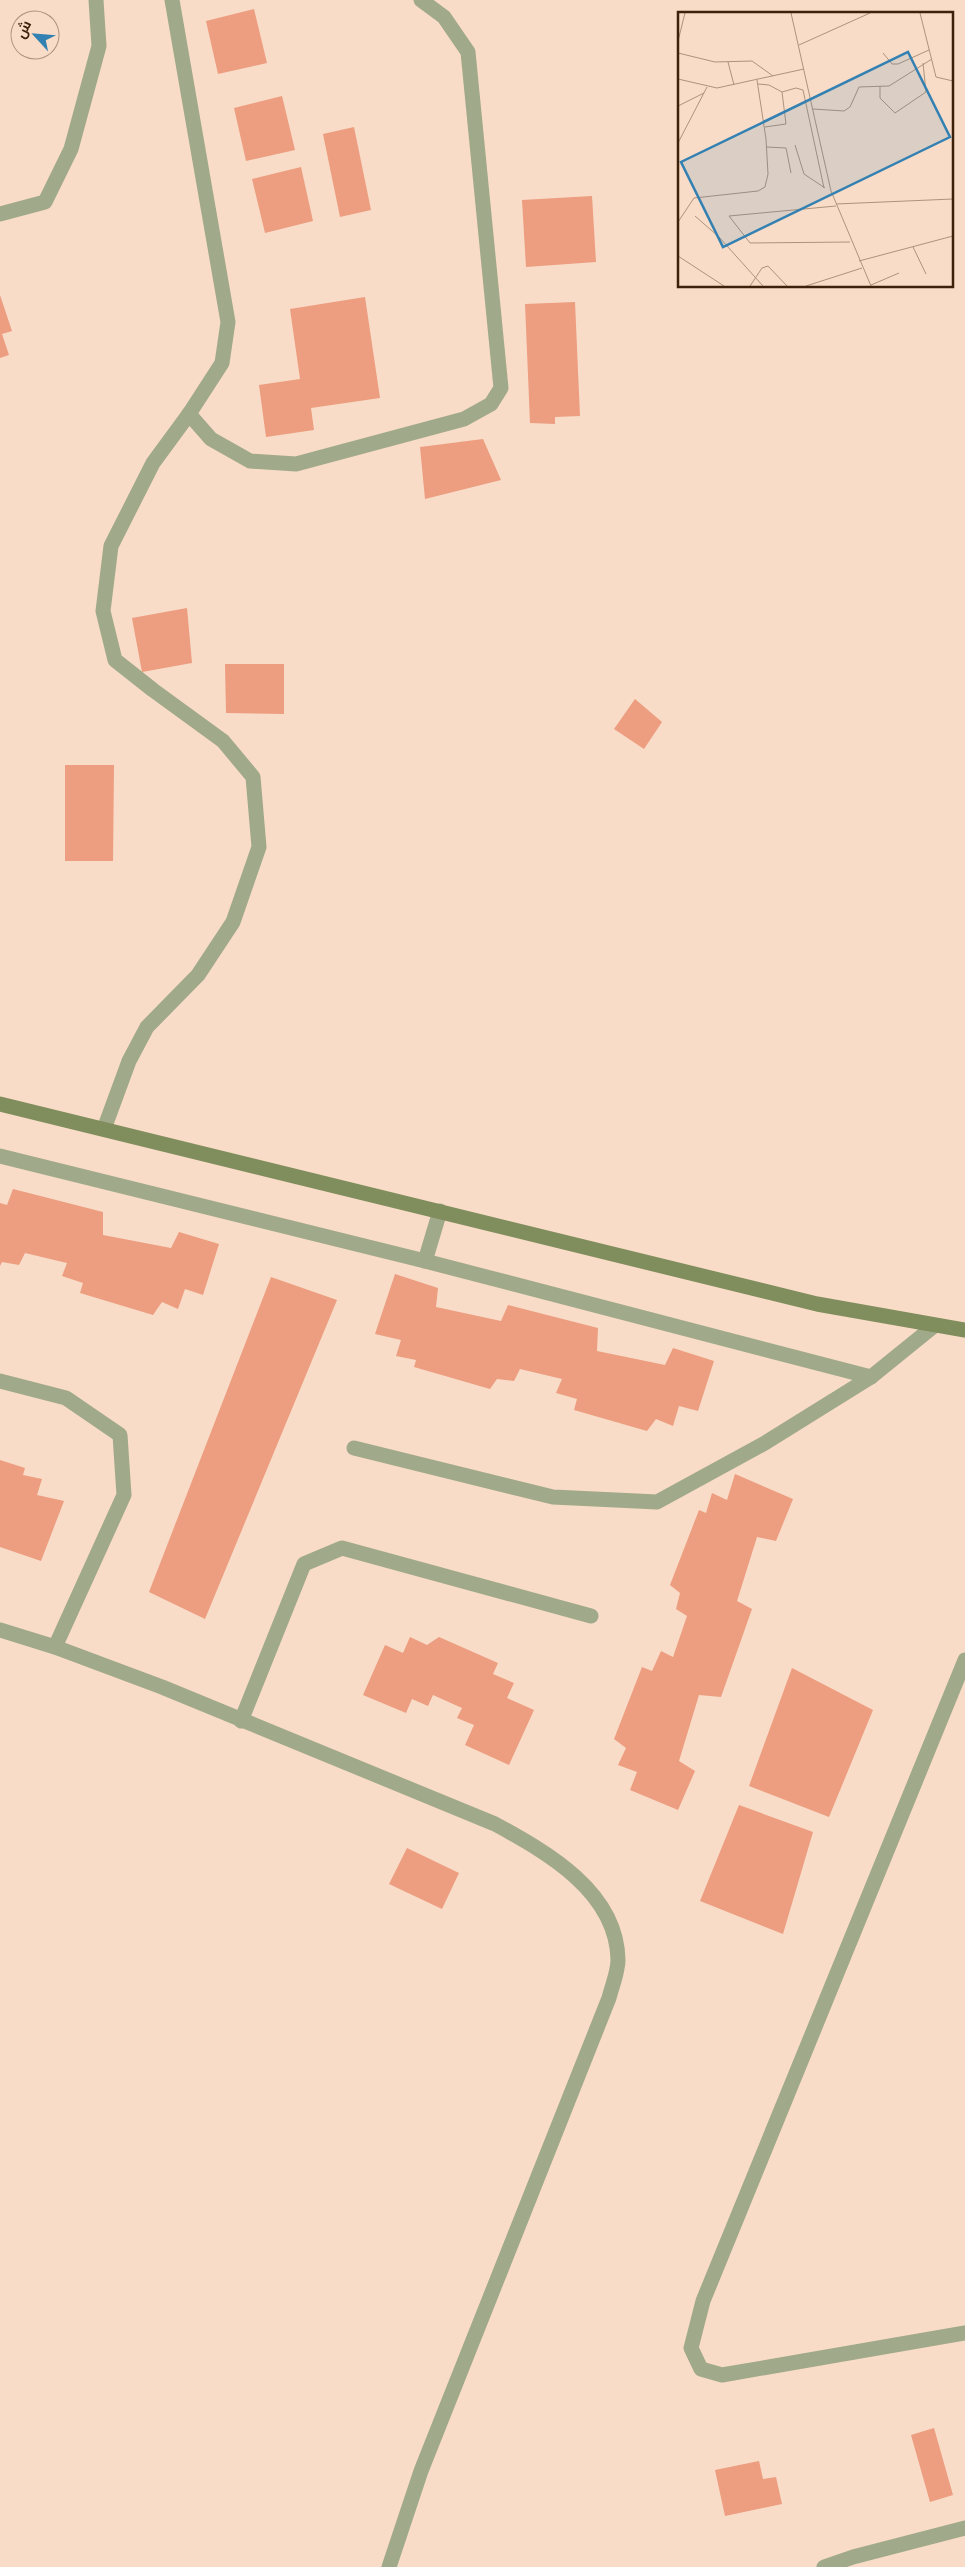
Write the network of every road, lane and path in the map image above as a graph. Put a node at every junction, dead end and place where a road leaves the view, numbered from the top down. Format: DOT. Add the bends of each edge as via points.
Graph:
graph roads {
  1 [pos="96,0"];
  2 [pos="172,0"];
  3 [pos="421,0"];
  4 [pos="0,214"];
  5 [pos="189,414"];
  6 [pos="0,1104"];
  7 [pos="104,1129"];
  8 [pos="0,1156"];
  9 [pos="440,1211"];
  10 [pos="425,1261"];
  11 [pos="934,1326"];
  12 [pos="965,1330"];
  13 [pos="871,1377"];
  14 [pos="0,1381"];
  15 [pos="354,1448"];
  16 [pos="591,1616"];
  17 [pos="0,1630"];
  18 [pos="55,1647"];
  19 [pos="965,1660"];
  20 [pos="241,1721"];
  21 [pos="965,2333"];
  22 [pos="965,2528"];
  23 [pos="389,2567"];
  24 [pos="824,2567"];
  1 -- 4 [label="street" via="99,46 71,149 45,202"];
  2 -- 5 [label="street" via="228,322 222,363"];
  3 -- 5 [label="street" via="444,16 468,52 501,388 490,404 464,419 296,464 250,461 211,439"];
  5 -- 7 [label="street" via="153,464 111,546 103,610 114,660 223,741 253,777 259,847 233,922 198,975 147,1027 129,1061"];
  6 -- 7 [label="street"];
  7 -- 9 [label="street"];
  8 -- 10 [label="street"];
  9 -- 10 [label="street"];
  9 -- 11 [label="street" via="818,1304"];
  10 -- 13 [label="street"];
  11 -- 12 [label="street"];
  11 -- 13 [label="street"];
  13 -- 15 [label="street" via="765,1443 657,1502 554,1497"];
  14 -- 18 [label="street" via="66,1398 120,1435 124,1494"];
  16 -- 20 [label="street" via="342,1548 304,1564"];
  17 -- 18 [label="street"];
  18 -- 20 [label="street"];
  19 -- 21 [label="street" via="703,2301 691,2348 701,2369 722,2375"];
  20 -- 23 [label="street" via="495,1824 533,1845 588,1890 606,1912 615,1936 618,1962 609,1998 421,2471"];
  22 -- 24 [label="street"];
}
